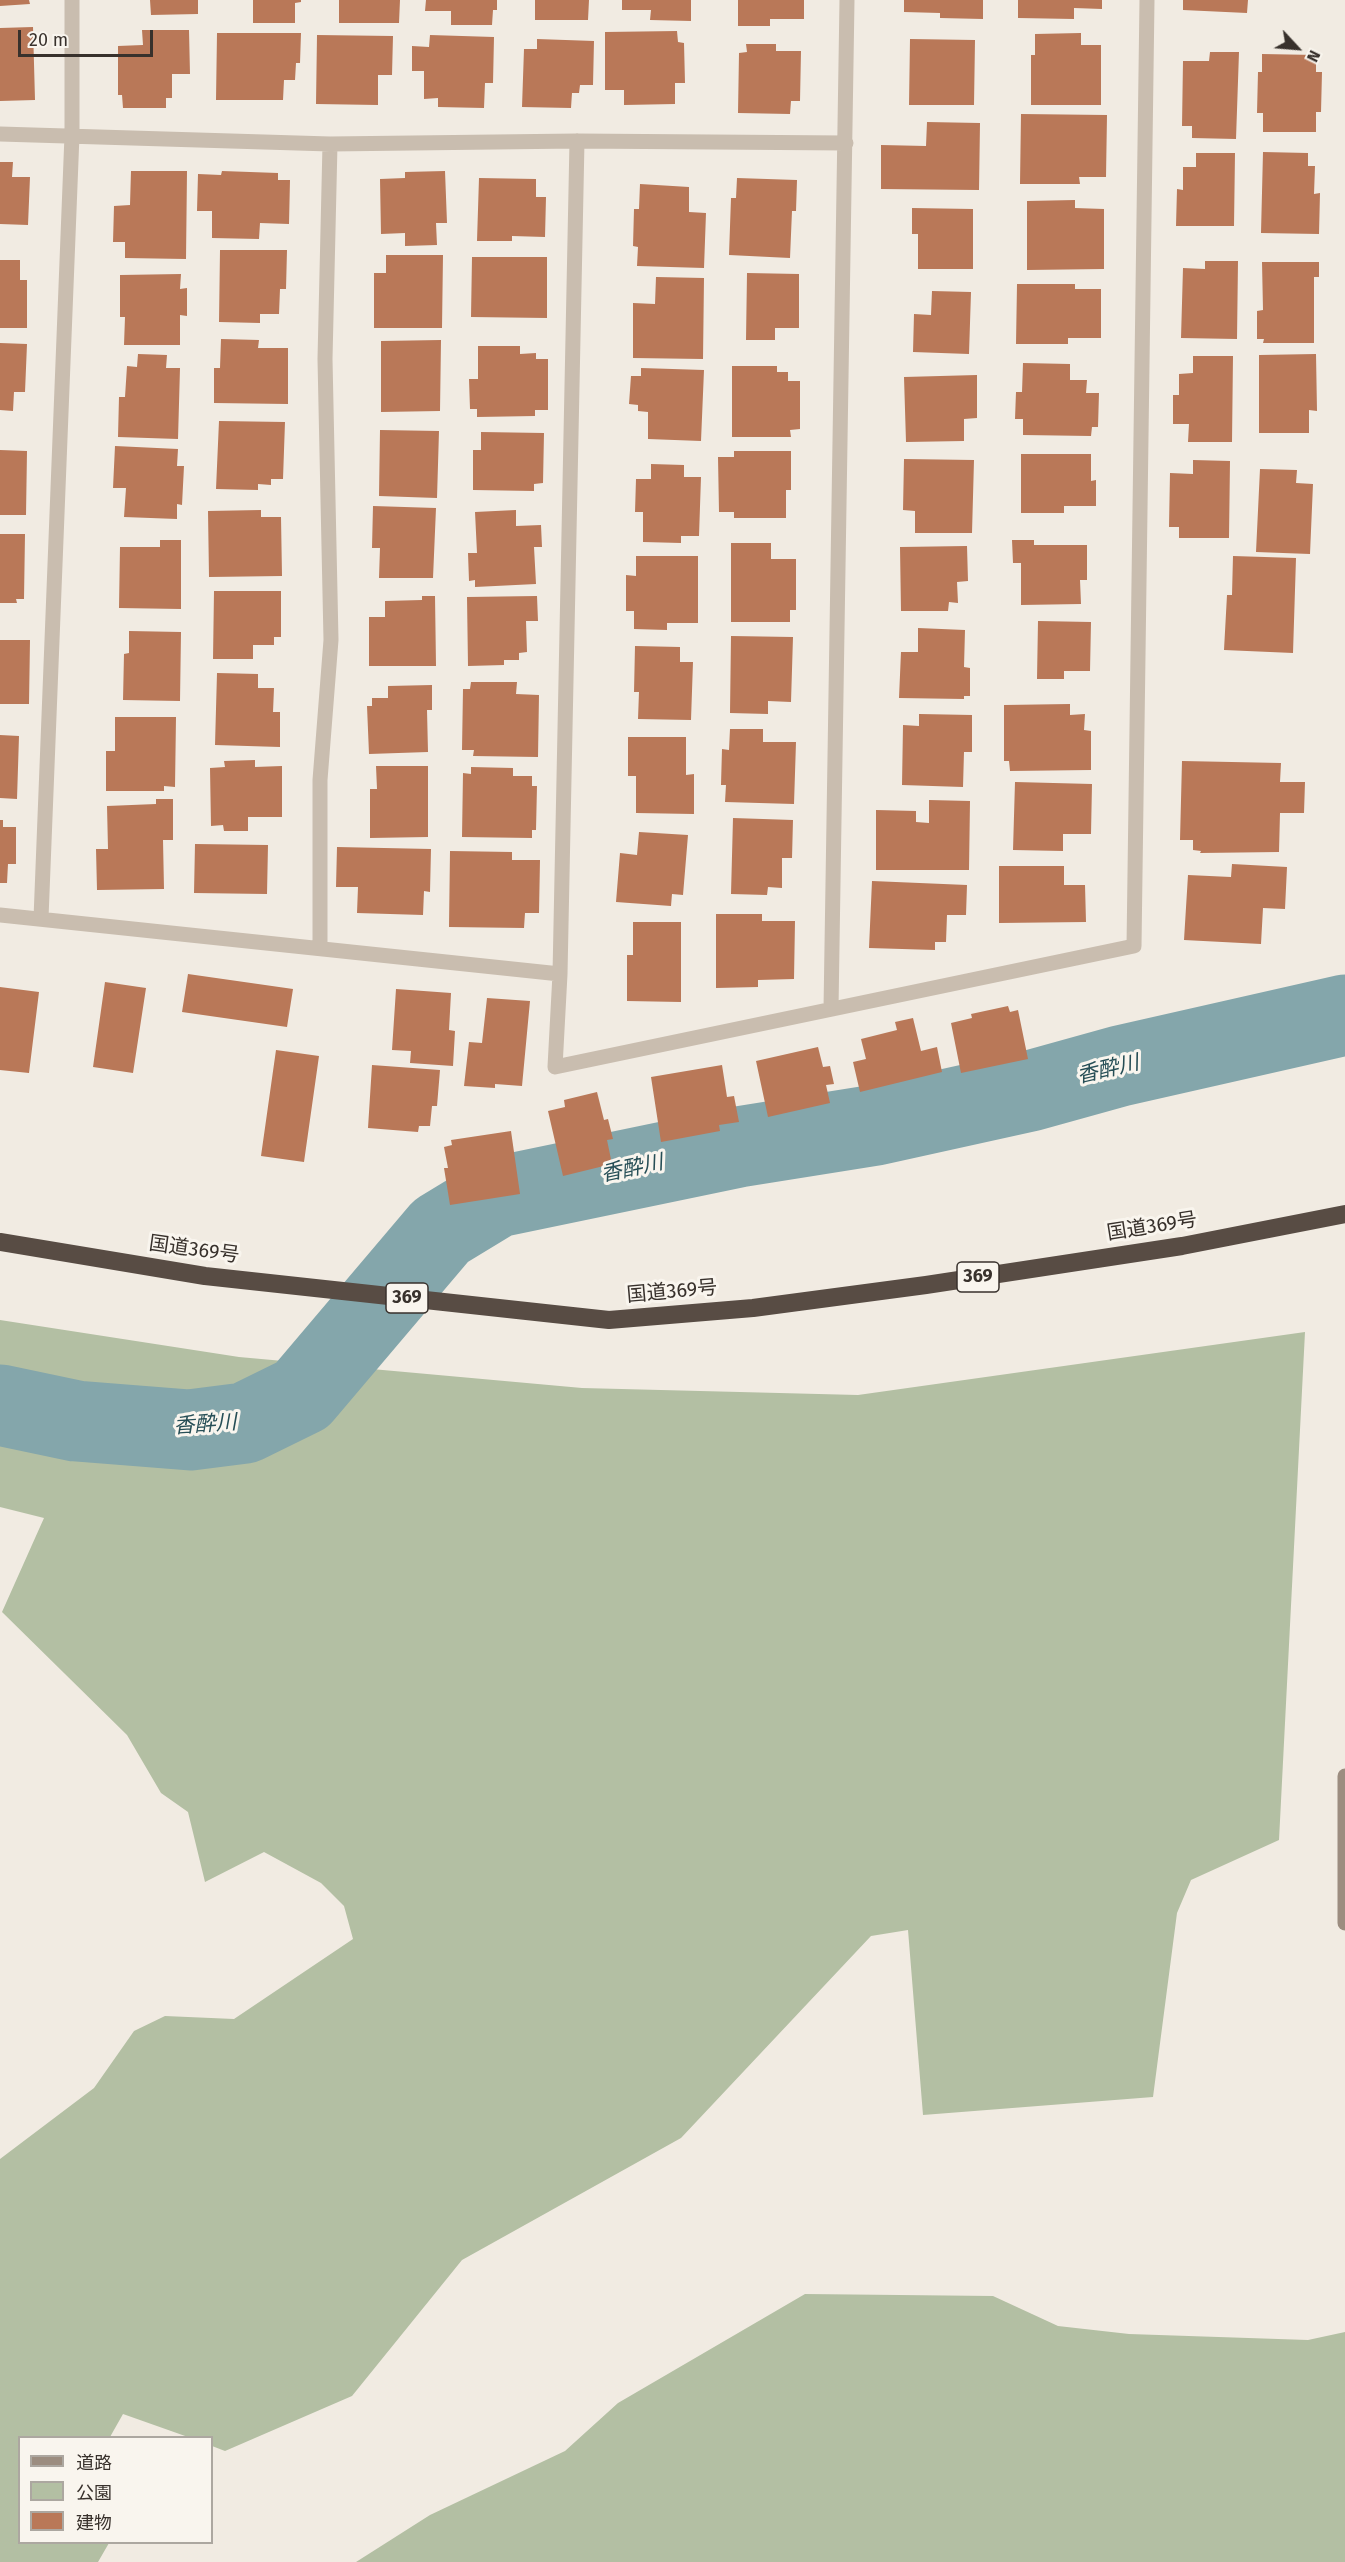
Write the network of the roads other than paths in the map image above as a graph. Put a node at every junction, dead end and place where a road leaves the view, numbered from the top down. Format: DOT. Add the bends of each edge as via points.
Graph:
graph roads {
  1 [pos="72,0"];
  2 [pos="847,0"];
  3 [pos="1147,0"];
  4 [pos="0,134"];
  5 [pos="72,135"];
  6 [pos="577,141"];
  7 [pos="846,143"];
  8 [pos="330,144"];
  9 [pos="0,915"];
  10 [pos="41,918"];
  11 [pos="320,948"];
  12 [pos="560,974"];
  13 [pos="831,1009"];
  14 [pos="1345,1214"];
  15 [pos="0,1242"];
  16 [pos="1345,1776"];
  17 [pos="1345,1923"];
  1 -- 5 [label="street"];
  2 -- 7 [label="street"];
  3 -- 13 [label="street" via="1134,946"];
  4 -- 5 [label="street"];
  5 -- 8 [label="street"];
  5 -- 10 [label="street"];
  6 -- 7 [label="street"];
  6 -- 8 [label="street"];
  6 -- 12 [label="street"];
  7 -- 13 [label="street"];
  8 -- 11 [label="street" via="325,359 331,640 320,780"];
  9 -- 10 [label="street"];
  10 -- 11 [label="street"];
  11 -- 12 [label="street"];
  12 -- 13 [label="street" via="555,1067"];
  14 -- 15 [label="highway, 国道369号 / 369" via="1182,1246 926,1285 753,1308 609,1320 205,1276"];
  16 -- 17 [label="street"];
}
